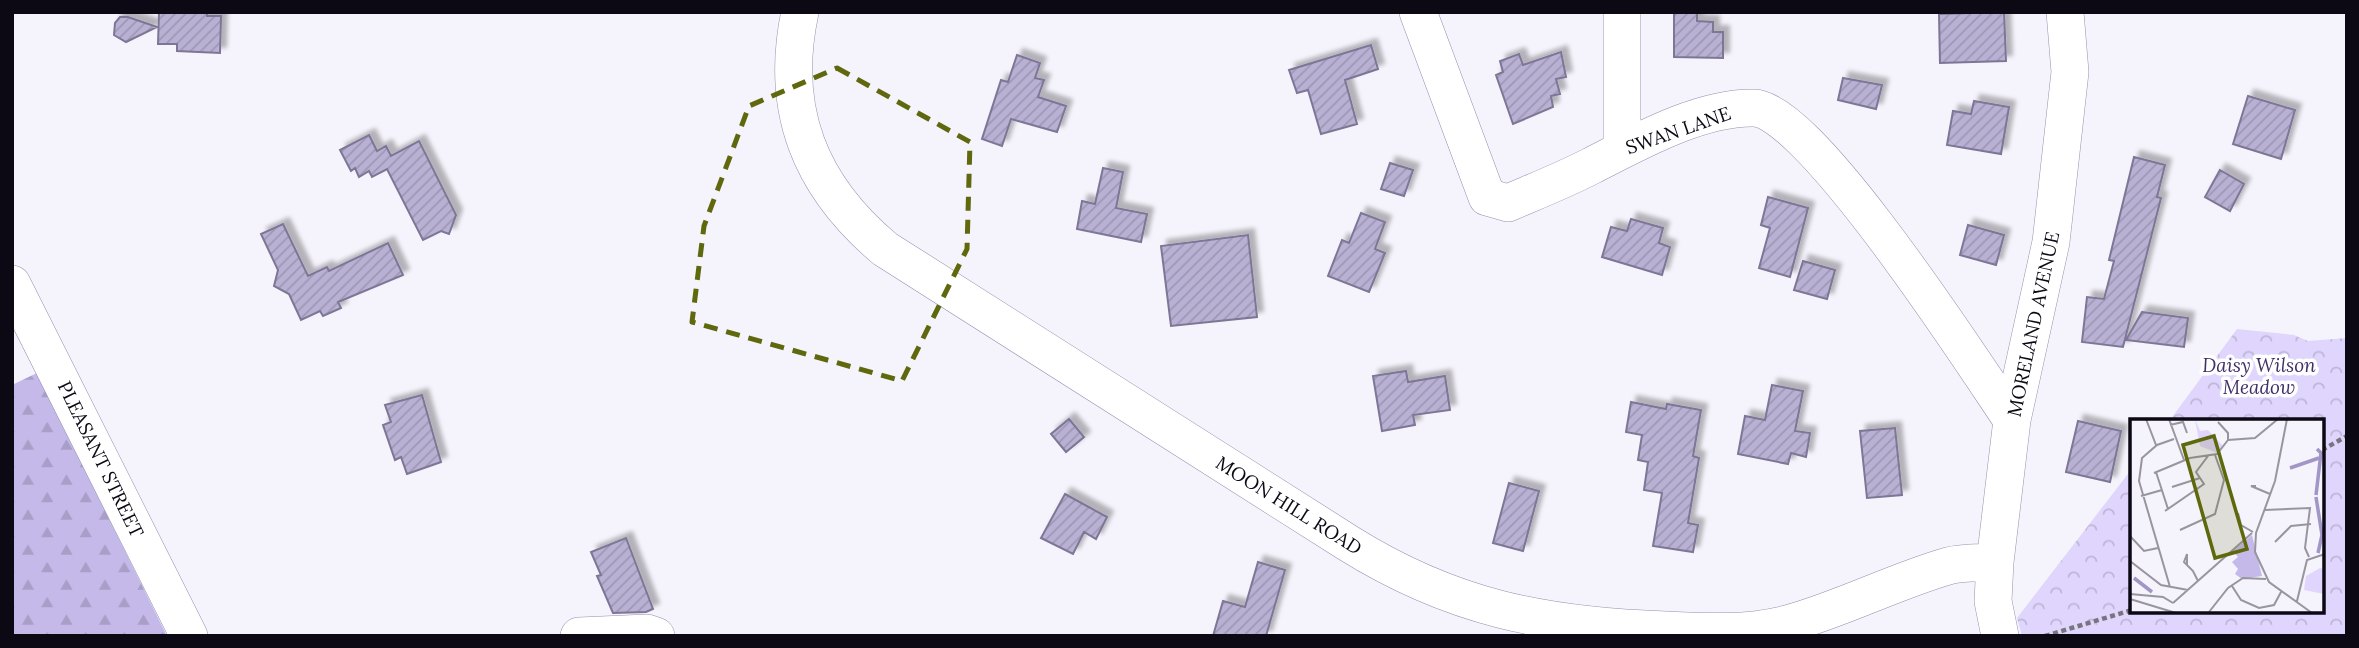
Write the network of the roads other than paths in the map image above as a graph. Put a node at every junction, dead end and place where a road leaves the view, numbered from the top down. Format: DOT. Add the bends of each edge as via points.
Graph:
graph roads {
  1 [pos="800,12"];
  2 [pos="1418,12"];
  3 [pos="1622,12"];
  4 [pos="2065,12"];
  5 [pos="1622,148"];
  6 [pos="12,284"];
  7 [pos="2012,420"];
  8 [pos="1995,562"];
  9 [pos="189,636"];
  10 [pos="579,636"];
  11 [pos="656,636"];
  12 [pos="2000,636"];
  1 -- 8 [label="street, MOON HILL ROAD" via="793,63 800,125 820,176 860,229 1325,528 1415,580 1464,600 1528,617 1580,625 1745,632 1790,623 1950,565"];
  2 -- 5 [label="street, SWAN LANE" via="1487,197 1508,203"];
  3 -- 5 [label="street"];
  4 -- 7 [label="street, MORELAND AVENUE" via="2070,72 2051,242"];
  5 -- 7 [label="street, SWAN LANE" via="1724,110 1758,108 1786,122 1815,151 1920,284"];
  6 -- 9 [label="street, PLEASANT STREET"];
  7 -- 8 [label="street, MORELAND AVENUE"];
  8 -- 12 [label="street, MORELAND AVENUE" via="1993,600"];
  10 -- 11 [label="street"];
}
